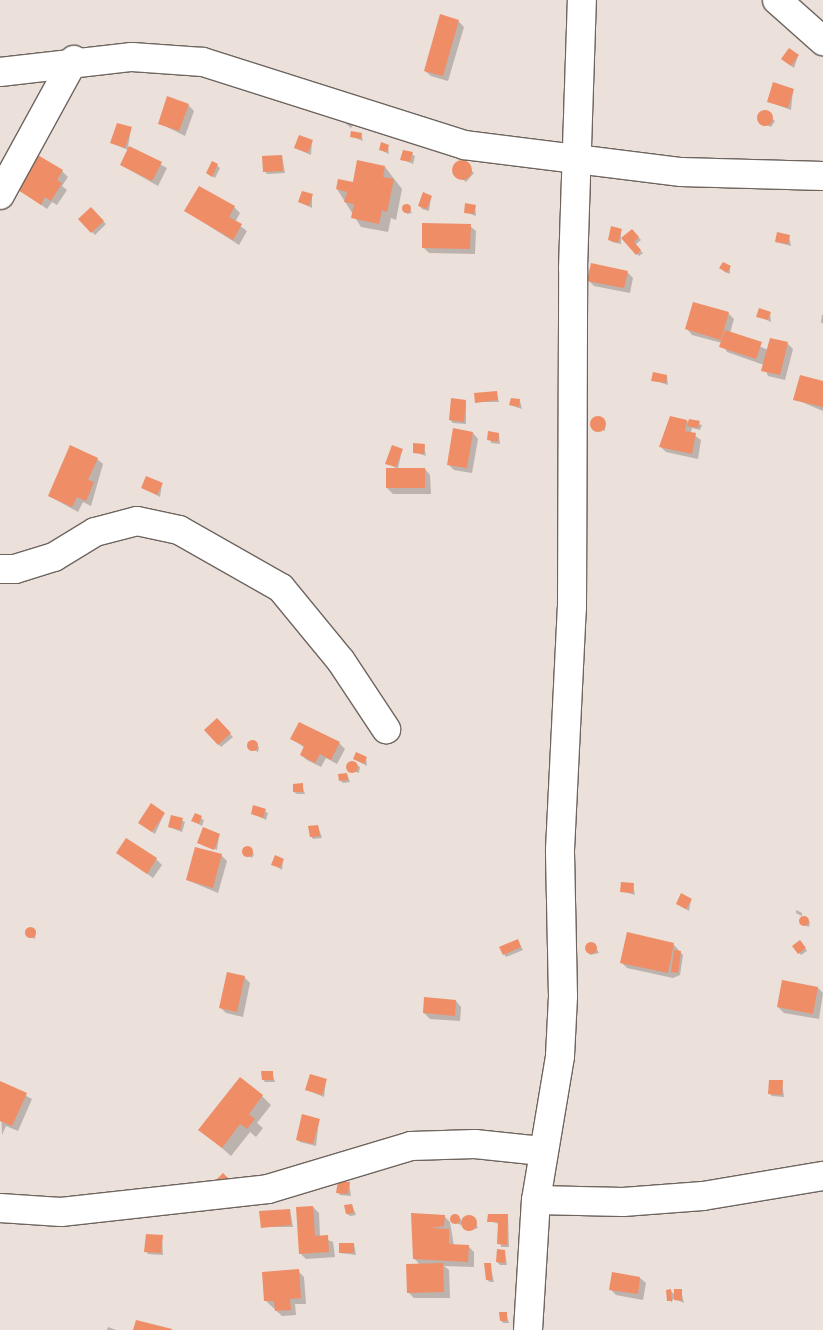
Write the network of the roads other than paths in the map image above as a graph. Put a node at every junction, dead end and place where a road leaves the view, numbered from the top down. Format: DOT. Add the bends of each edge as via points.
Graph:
graph roads {
  1 [pos="582,0"];
  2 [pos="777,0"];
  3 [pos="823,41"];
  4 [pos="74,60"];
  5 [pos="0,72"];
  6 [pos="579,159"];
  7 [pos="823,176"];
  8 [pos="0,196"];
  9 [pos="0,569"];
  10 [pos="386,729"];
  11 [pos="542,1152"];
  12 [pos="823,1176"];
  13 [pos="536,1200"];
  14 [pos="0,1208"];
  15 [pos="528,1330"];
  1 -- 6 [label="street"];
  2 -- 3 [label="street"];
  4 -- 5 [label="street"];
  4 -- 6 [label="street" via="132,57 203,62 464,145"];
  4 -- 8 [label="street"];
  6 -- 7 [label="street" via="681,172"];
  6 -- 11 [label="street" via="572,287 570,700 560,850 563,996 560,1056"];
  9 -- 10 [label="street" via="15,569 54,557 95,532 137,520 179,530 281,588 341,661"];
  11 -- 13 [label="street"];
  11 -- 14 [label="street" via="474,1144 411,1146 268,1189 61,1212"];
  12 -- 13 [label="street" via="694,1197 623,1202"];
  13 -- 15 [label="street"];
}
